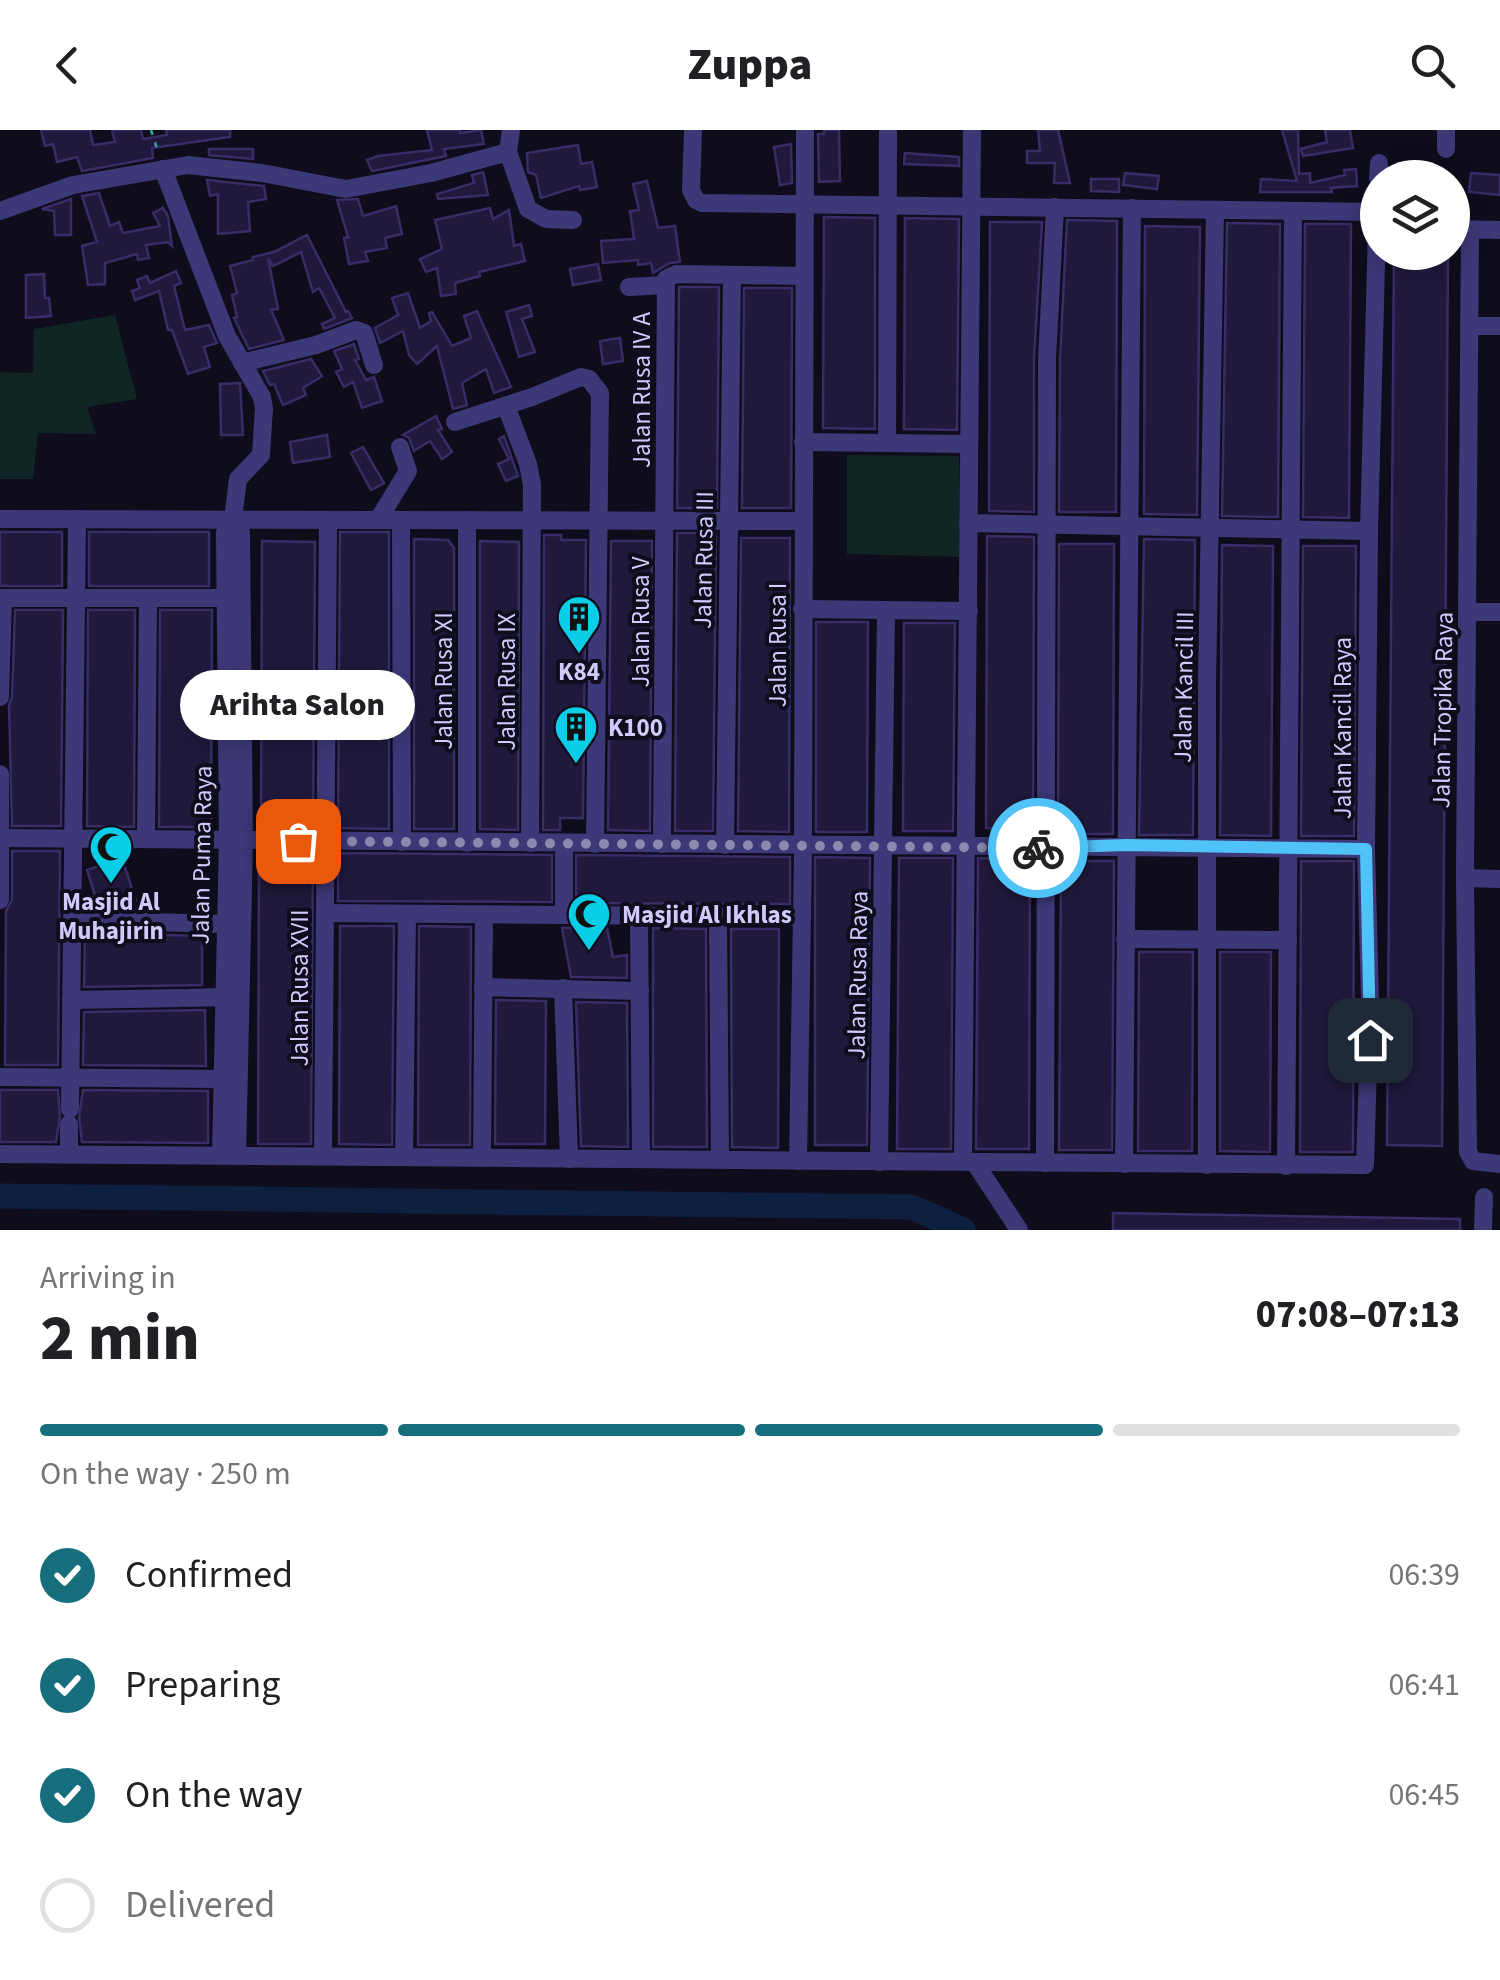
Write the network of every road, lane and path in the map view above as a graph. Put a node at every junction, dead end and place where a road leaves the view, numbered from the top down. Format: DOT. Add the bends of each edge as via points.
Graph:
graph roads {
  1 [pos="151,130"];
  2 [pos="511,130"];
  3 [pos="693,130"];
  4 [pos="806,130"];
  5 [pos="888,130"];
  6 [pos="972,130"];
  7 [pos="508,152"];
  8 [pos="163,170"];
  9 [pos="805,204"];
  10 [pos="887,205"];
  11 [pos="971,206"];
  12 [pos="1054,207"];
  13 [pos="1132,208"];
  14 [pos="1215,210"];
  15 [pos="0,211"];
  16 [pos="1293,211"];
  17 [pos="1360,212"];
  18 [pos="573,220"];
  19 [pos="1470,229"];
  20 [pos="1500,230"];
  21 [pos="1375,270"];
  22 [pos="1465,270"];
  23 [pos="732,276"];
  24 [pos="804,276"];
  25 [pos="666,284"];
  26 [pos="629,287"];
  27 [pos="1470,326"];
  28 [pos="1500,326"];
  29 [pos="242,363"];
  30 [pos="374,365"];
  31 [pos="506,406"];
  32 [pos="455,422"];
  33 [pos="804,442"];
  34 [pos="887,443"];
  35 [pos="969,444"];
  36 [pos="400,446"];
  37 [pos="0,519"];
  38 [pos="77,519"];
  39 [pos="233,520"];
  40 [pos="328,520"];
  41 [pos="378,520"];
  42 [pos="401,520"];
  43 [pos="467,520"];
  44 [pos="532,520"];
  45 [pos="599,520"];
  46 [pos="665,521"];
  47 [pos="729,521"];
  48 [pos="802,521"];
  49 [pos="968,523"];
  50 [pos="1048,524"];
  51 [pos="1129,526"];
  52 [pos="1210,528"];
  53 [pos="1291,529"];
  54 [pos="1368,532"];
  55 [pos="2,598"];
  56 [pos="75,598"];
  57 [pos="148,598"];
  58 [pos="226,598"];
  59 [pos="802,608"];
  60 [pos="886,610"];
  61 [pos="969,611"];
  62 [pos="1468,612"];
  63 [pos="1500,612"];
  64 [pos="0,697"];
  65 [pos="0,774"];
  66 [pos="73,836"];
  67 [pos="146,837"];
  68 [pos="0,838"];
  69 [pos="236,840"];
  70 [pos="326,841"];
  71 [pos="402,842"];
  72 [pos="467,843"];
  73 [pos="530,843"];
  74 [pos="564,843"];
  75 [pos="595,844"];
  76 [pos="662,844"];
  77 [pos="725,845"];
  78 [pos="1126,845"];
  79 [pos="803,846"];
  80 [pos="883,846"];
  81 [pos="1208,846"];
  82 [pos="966,847"];
  83 [pos="1048,848"];
  84 [pos="1288,848"];
  85 [pos="1366,849"];
  86 [pos="1465,878"];
  87 [pos="1500,879"];
  88 [pos="0,900"];
  89 [pos="325,913"];
  90 [pos="407,914"];
  91 [pos="484,914"];
  92 [pos="564,915"];
  93 [pos="638,916"];
  94 [pos="718,917"];
  95 [pos="802,917"];
  96 [pos="72,920"];
  97 [pos="226,924"];
  98 [pos="1126,940"];
  99 [pos="1207,940"];
  100 [pos="1288,940"];
  101 [pos="483,987"];
  102 [pos="563,988"];
  103 [pos="640,991"];
  104 [pos="224,997"];
  105 [pos="71,1000"];
  106 [pos="70,1076"];
  107 [pos="0,1078"];
  108 [pos="223,1079"];
  109 [pos="0,1154"];
  110 [pos="69,1154"];
  111 [pos="229,1156"];
  112 [pos="323,1156"];
  113 [pos="404,1157"];
  114 [pos="482,1158"];
  115 [pos="569,1159"];
  116 [pos="641,1160"];
  117 [pos="720,1160"];
  118 [pos="798,1161"];
  119 [pos="879,1162"];
  120 [pos="969,1163"];
  121 [pos="1011,1163"];
  122 [pos="1045,1163"];
  123 [pos="1124,1164"];
  124 [pos="1500,1164"];
  125 [pos="1207,1165"];
  126 [pos="1286,1166"];
  127 [pos="1484,1198"];
  128 [pos="1002,1203"];
  129 [pos="1020,1230"];
  130 [pos="1483,1230"];
  1 -- 8 [label="path"];
  2 -- 7 [label="street"];
  3 -- 9 [label="street" via="691,190 697,202"];
  4 -- 9 [label="street, Jalan Rusa I"];
  5 -- 10 [label="street"];
  6 -- 11 [label="street"];
  7 -- 8 [label="street" via="346,189 196,165"];
  7 -- 18 [label="street" via="528,210"];
  8 -- 15 [label="street" via="73,186"];
  8 -- 29 [label="street"];
  9 -- 10 [label="street"];
  9 -- 24 [label="street, Jalan Rusa I"];
  10 -- 11 [label="street"];
  10 -- 34 [label="street"];
  11 -- 12 [label="street"];
  11 -- 35 [label="street"];
  12 -- 13 [label="street"];
  12 -- 50 [label="street"];
  13 -- 14 [label="street"];
  13 -- 51 [label="street"];
  14 -- 16 [label="street"];
  14 -- 52 [label="street, Jalan Kancil III"];
  16 -- 17 [label="street"];
  16 -- 53 [label="street"];
  19 -- 20 [label="street"];
  21 -- 54 [label="street, Jalan Kancil Raya"];
  22 -- 27 [label="street, Jalan Tropika Raya"];
  23 -- 24 [label="street, Jalan Rusa IV A"];
  23 -- 25 [label="street, Jalan Rusa IV A" via="676,274"];
  23 -- 47 [label="street, Jalan Rusa III"];
  24 -- 33 [label="street, Jalan Rusa I"];
  25 -- 26 [label="street"];
  25 -- 46 [label="street, Jalan Rusa IV A"];
  27 -- 28 [label="street"];
  27 -- 62 [label="street, Jalan Tropika Raya"];
  29 -- 30 [label="street" via="356,330 364,334"];
  29 -- 39 [label="street" via="264,408 261,455 238,480"];
  31 -- 32 [label="street"];
  31 -- 44 [label="street, Jalan Rusa IX" via="530,474"];
  31 -- 45 [label="street" via="580,377 597,386"];
  33 -- 34 [label="street"];
  33 -- 48 [label="street, Jalan Rusa I"];
  34 -- 35 [label="street"];
  35 -- 49 [label="street"];
  36 -- 41 [label="street" via="408,471"];
  37 -- 38 [label="street"];
  38 -- 39 [label="street"];
  38 -- 56 [label="street"];
  39 -- 40 [label="street"];
  39 -- 58 [label="street, Jalan Puma Raya" via="225,533"];
  39 -- 69 [label="street, Jalan Puma Raya" via="241,533"];
  40 -- 41 [label="street"];
  40 -- 70 [label="street, Jalan Rusa XVII"];
  41 -- 42 [label="street"];
  42 -- 43 [label="street"];
  42 -- 71 [label="street"];
  43 -- 44 [label="street"];
  43 -- 72 [label="street, Jalan Rusa XI"];
  44 -- 45 [label="street"];
  44 -- 73 [label="street, Jalan Rusa IX"];
  45 -- 46 [label="street"];
  45 -- 75 [label="street"];
  46 -- 47 [label="street"];
  46 -- 76 [label="street, Jalan Rusa V"];
  47 -- 48 [label="street"];
  47 -- 77 [label="street, Jalan Rusa III"];
  48 -- 59 [label="street, Jalan Rusa I"];
  49 -- 50 [label="street"];
  49 -- 61 [label="street"];
  50 -- 51 [label="street"];
  50 -- 83 [label="street"];
  51 -- 52 [label="street"];
  51 -- 78 [label="street"];
  52 -- 53 [label="street"];
  52 -- 81 [label="street, Jalan Kancil III"];
  53 -- 54 [label="street"];
  53 -- 84 [label="street"];
  54 -- 85 [label="street, Jalan Kancil Raya"];
  55 -- 56 [label="street"];
  55 -- 64 [label="street"];
  56 -- 57 [label="street"];
  56 -- 66 [label="street"];
  57 -- 58 [label="street"];
  57 -- 67 [label="street"];
  58 -- 69 [label="street, Jalan Puma Raya"];
  59 -- 60 [label="street"];
  59 -- 79 [label="street, Jalan Rusa I"];
  60 -- 61 [label="street"];
  60 -- 80 [label="street, Jalan Rusa Raya"];
  61 -- 82 [label="street"];
  62 -- 63 [label="street"];
  62 -- 86 [label="street, Jalan Tropika Raya"];
  65 -- 68 [label="street"];
  66 -- 67 [label="street"];
  66 -- 68 [label="street"];
  66 -- 96 [label="street"];
  67 -- 69 [label="street"];
  68 -- 88 [label="street"];
  69 -- 70 [label="street"];
  69 -- 97 [label="street, Jalan Puma Raya"];
  69 -- 111 [label="street"];
  70 -- 71 [label="street"];
  70 -- 89 [label="street, Jalan Rusa XVII"];
  71 -- 72 [label="street"];
  72 -- 73 [label="street"];
  73 -- 74 [label="street"];
  74 -- 75 [label="street"];
  74 -- 92 [label="street"];
  75 -- 76 [label="street"];
  76 -- 77 [label="street"];
  77 -- 79 [label="street"];
  78 -- 81 [label="street"];
  78 -- 83 [label="street"];
  78 -- 98 [label="street"];
  79 -- 80 [label="street"];
  79 -- 95 [label="street, Jalan Rusa I"];
  80 -- 82 [label="street"];
  80 -- 119 [label="street, Jalan Rusa Raya"];
  81 -- 84 [label="street"];
  81 -- 99 [label="street, Jalan Kancil III"];
  82 -- 83 [label="street"];
  82 -- 120 [label="street"];
  83 -- 122 [label="street"];
  84 -- 85 [label="street"];
  84 -- 100 [label="street"];
  85 -- 126 [label="street, Jalan Kancil Raya" via="1367,1162"];
  86 -- 87 [label="street"];
  86 -- 124 [label="street, Jalan Tropika Raya" via="1468,1152 1474,1161"];
  89 -- 90 [label="street"];
  89 -- 112 [label="street, Jalan Rusa XVII"];
  90 -- 91 [label="street"];
  90 -- 113 [label="street"];
  91 -- 92 [label="street"];
  91 -- 101 [label="street"];
  92 -- 93 [label="street"];
  93 -- 94 [label="street"];
  93 -- 103 [label="street"];
  94 -- 95 [label="street"];
  94 -- 117 [label="street"];
  95 -- 118 [label="street, Jalan Rusa I"];
  96 -- 97 [label="street"];
  96 -- 105 [label="street"];
  97 -- 104 [label="street, Jalan Puma Raya"];
  98 -- 99 [label="street"];
  98 -- 123 [label="street"];
  99 -- 100 [label="street"];
  99 -- 125 [label="street, Jalan Kancil III"];
  100 -- 126 [label="street"];
  101 -- 102 [label="street"];
  101 -- 114 [label="street"];
  102 -- 103 [label="street"];
  102 -- 115 [label="street"];
  103 -- 116 [label="street"];
  104 -- 105 [label="street"];
  104 -- 108 [label="street, Jalan Puma Raya"];
  105 -- 106 [label="street"];
  106 -- 107 [label="street"];
  106 -- 108 [label="street"];
  106 -- 110 [label="street"];
  108 -- 111 [label="street, Jalan Puma Raya"];
  109 -- 110 [label="street"];
  110 -- 111 [label="street"];
  111 -- 112 [label="street"];
  112 -- 113 [label="street"];
  113 -- 114 [label="street"];
  114 -- 115 [label="street"];
  115 -- 116 [label="street"];
  116 -- 117 [label="street"];
  117 -- 118 [label="street"];
  118 -- 119 [label="street"];
  119 -- 120 [label="street"];
  120 -- 121 [label="street"];
  120 -- 128 [label="street"];
  121 -- 122 [label="street"];
  121 -- 128 [label="street"];
  122 -- 123 [label="street"];
  123 -- 125 [label="street"];
  125 -- 126 [label="street"];
  127 -- 130 [label="street"];
  128 -- 129 [label="street"];
}
